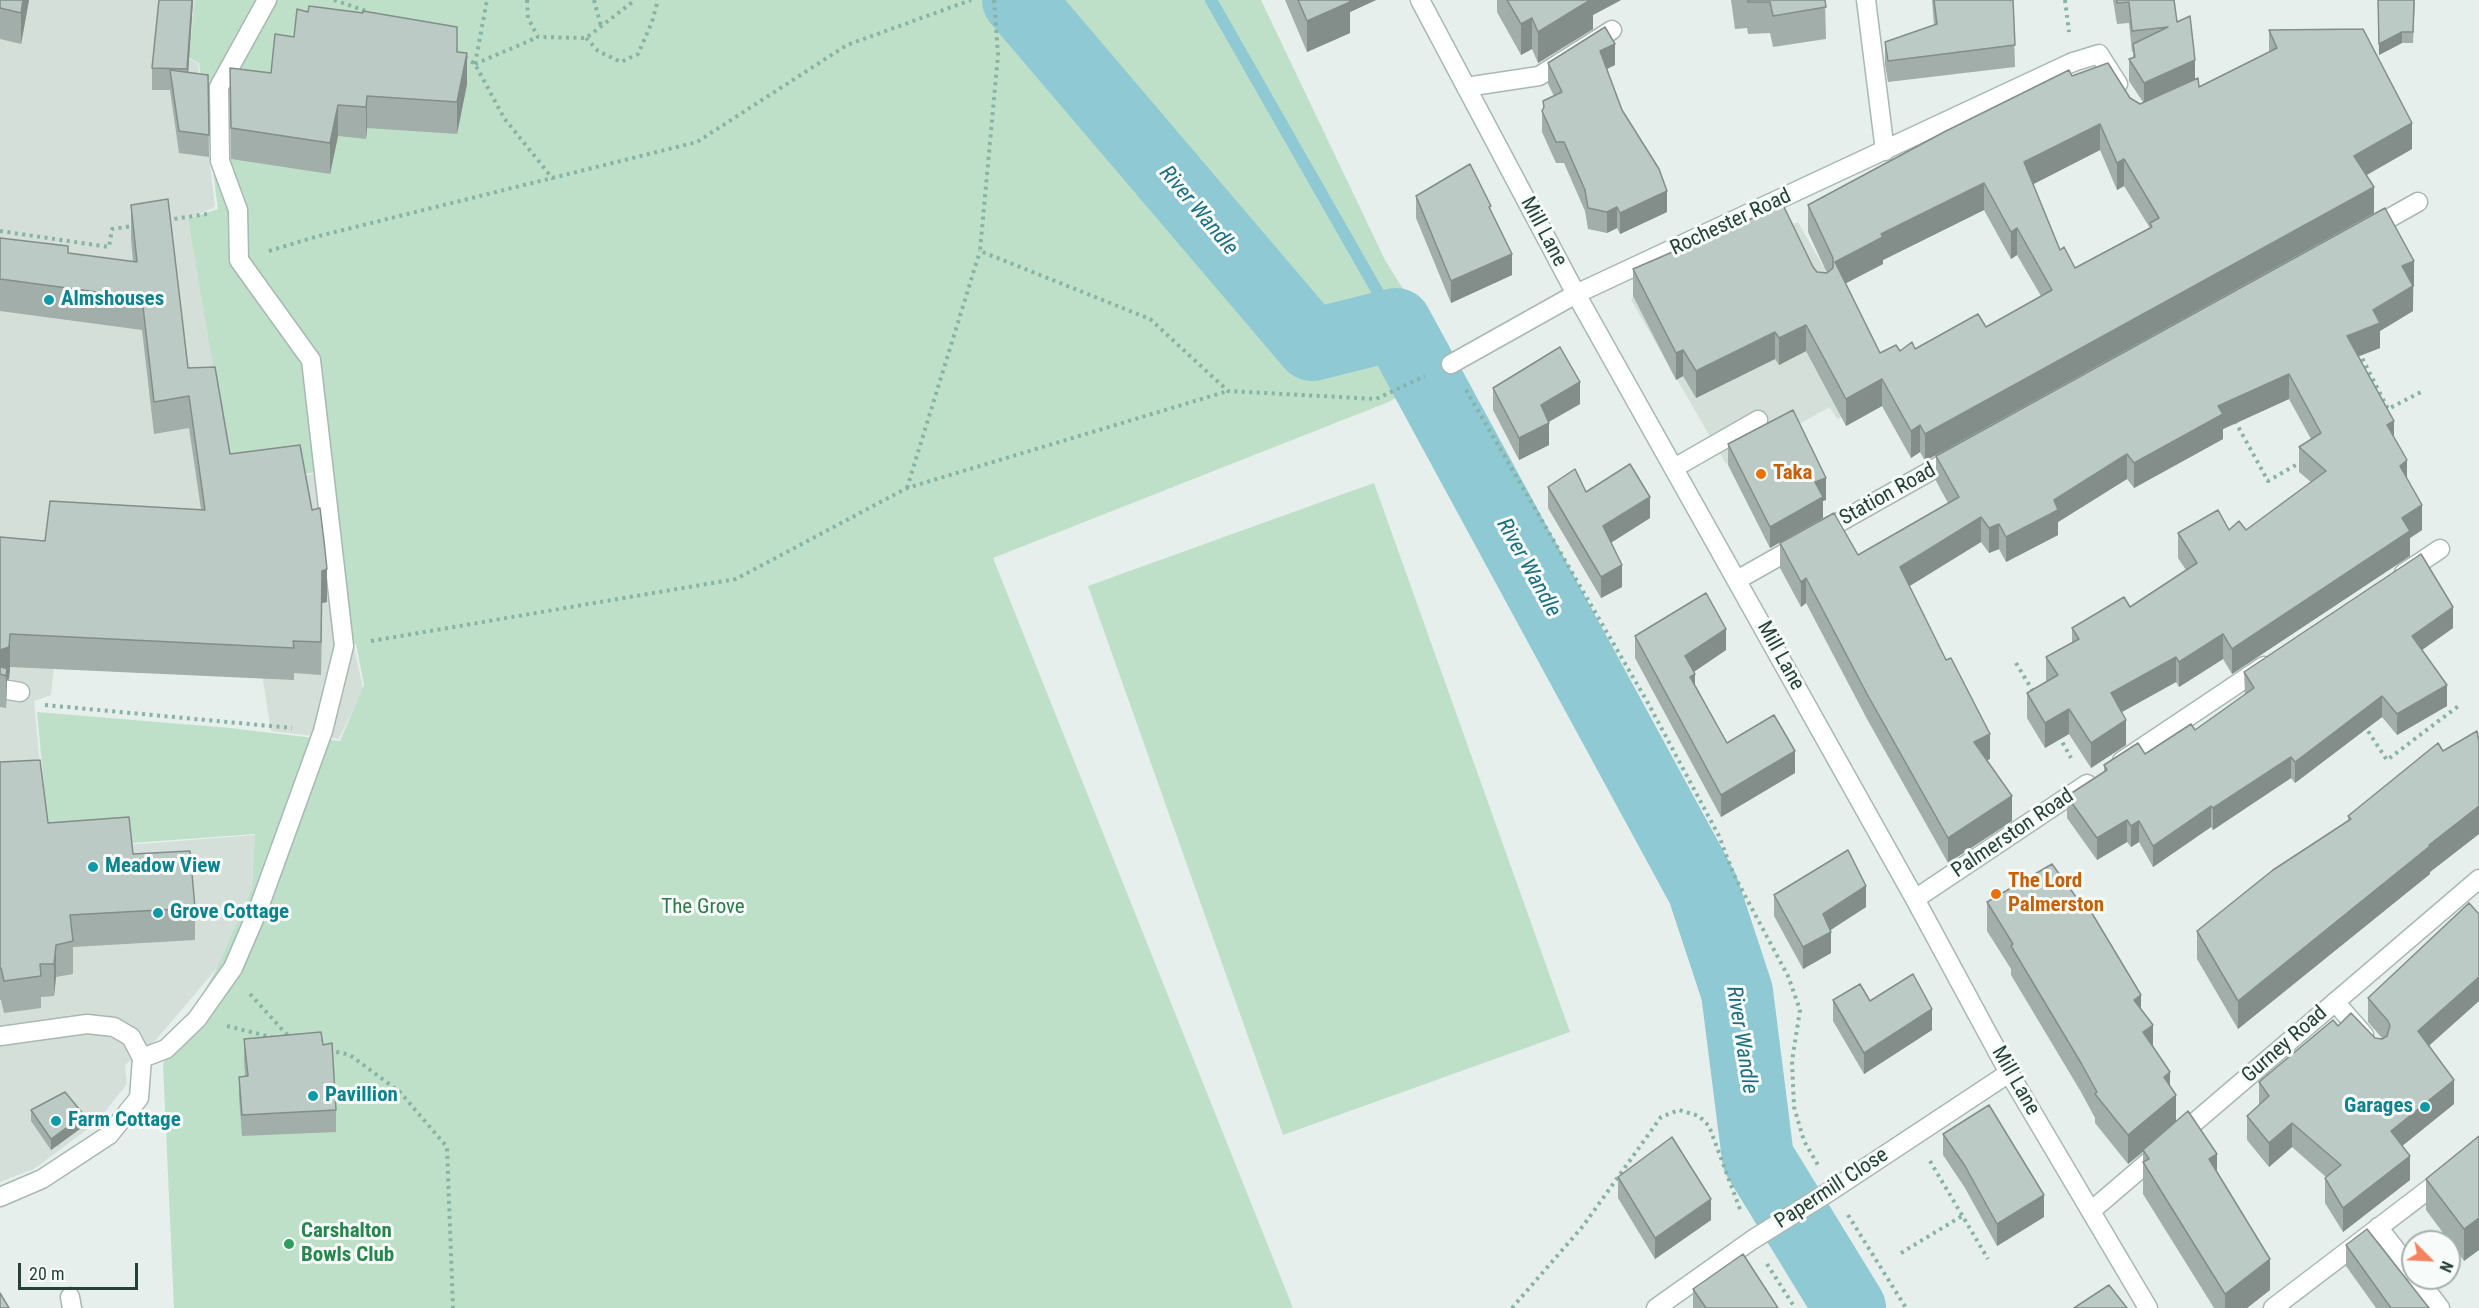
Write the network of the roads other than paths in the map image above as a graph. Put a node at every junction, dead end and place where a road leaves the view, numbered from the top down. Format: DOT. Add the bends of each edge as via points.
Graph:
graph roads {
  1 [pos="267,0"];
  2 [pos="1420,0"];
  3 [pos="1866,0"];
  4 [pos="1612,30"];
  5 [pos="1466,87"];
  6 [pos="2128,100"];
  7 [pos="1885,151"];
  8 [pos="1780,200"];
  9 [pos="2418,202"];
  10 [pos="1789,220"];
  11 [pos="2351,239"];
  12 [pos="1576,294"];
  13 [pos="1451,364"];
  14 [pos="1758,420"];
  15 [pos="1970,449"];
  16 [pos="1674,468"];
  17 [pos="2440,549"];
  18 [pos="1737,580"];
  19 [pos="2392,581"];
  20 [pos="2276,658"];
  21 [pos="2479,879"];
  22 [pos="1915,899"];
  23 [pos="2335,1002"];
  24 [pos="0,1036"];
  25 [pos="2379,1052"];
  26 [pos="142,1058"];
  27 [pos="2009,1073"];
  28 [pos="2479,1151"];
  29 [pos="0,1197"];
  30 [pos="2091,1210"];
  31 [pos="2378,1227"];
  32 [pos="2401,1257"];
  33 [pos="2426,1290"];
  34 [pos="1656,1308"];
  35 [pos="2148,1308"];
  36 [pos="2273,1308"];
  37 [pos="2440,1308"];
  1 -- 26 [label="street" via="219,87 220,161 238,210 239,260 311,360 344,646 322,731 258,909 230,972 197,1020 166,1049"];
  2 -- 5 [label="street, Mill Lane"];
  3 -- 7 [label="street"];
  4 -- 5 [label="street" via="1539,76"];
  5 -- 12 [label="street, Mill Lane"];
  6 -- 7 [label="street, Rochester Road" via="2099,54 2073,62"];
  7 -- 8 [label="street, Rochester Road"];
  8 -- 10 [label="street"];
  8 -- 12 [label="street, Rochester Road"];
  9 -- 11 [label="street"];
  12 -- 13 [label="street, Rochester Road"];
  12 -- 16 [label="street, Mill Lane"];
  14 -- 16 [label="street"];
  15 -- 18 [label="street, Station Road"];
  16 -- 18 [label="street, Mill Lane"];
  17 -- 19 [label="street"];
  18 -- 22 [label="street, Mill Lane"];
  20 -- 22 [label="street, Palmerston Road"];
  21 -- 23 [label="street, Gurney Road"];
  22 -- 27 [label="street, Mill Lane"];
  23 -- 25 [label="street"];
  23 -- 30 [label="street, Gurney Road"];
  24 -- 26 [label="street" via="87,1024 114,1027 131,1037"];
  26 -- 29 [label="street" via="139,1098 109,1135 42,1179"];
  27 -- 30 [label="street, Mill Lane"];
  27 -- 34 [label="street, Papermill Close" via="1752,1240"];
  28 -- 31 [label="street"];
  30 -- 35 [label="street, Mill Lane"];
  31 -- 32 [label="street"];
  31 -- 36 [label="street"];
  33 -- 37 [label="street"];
}
